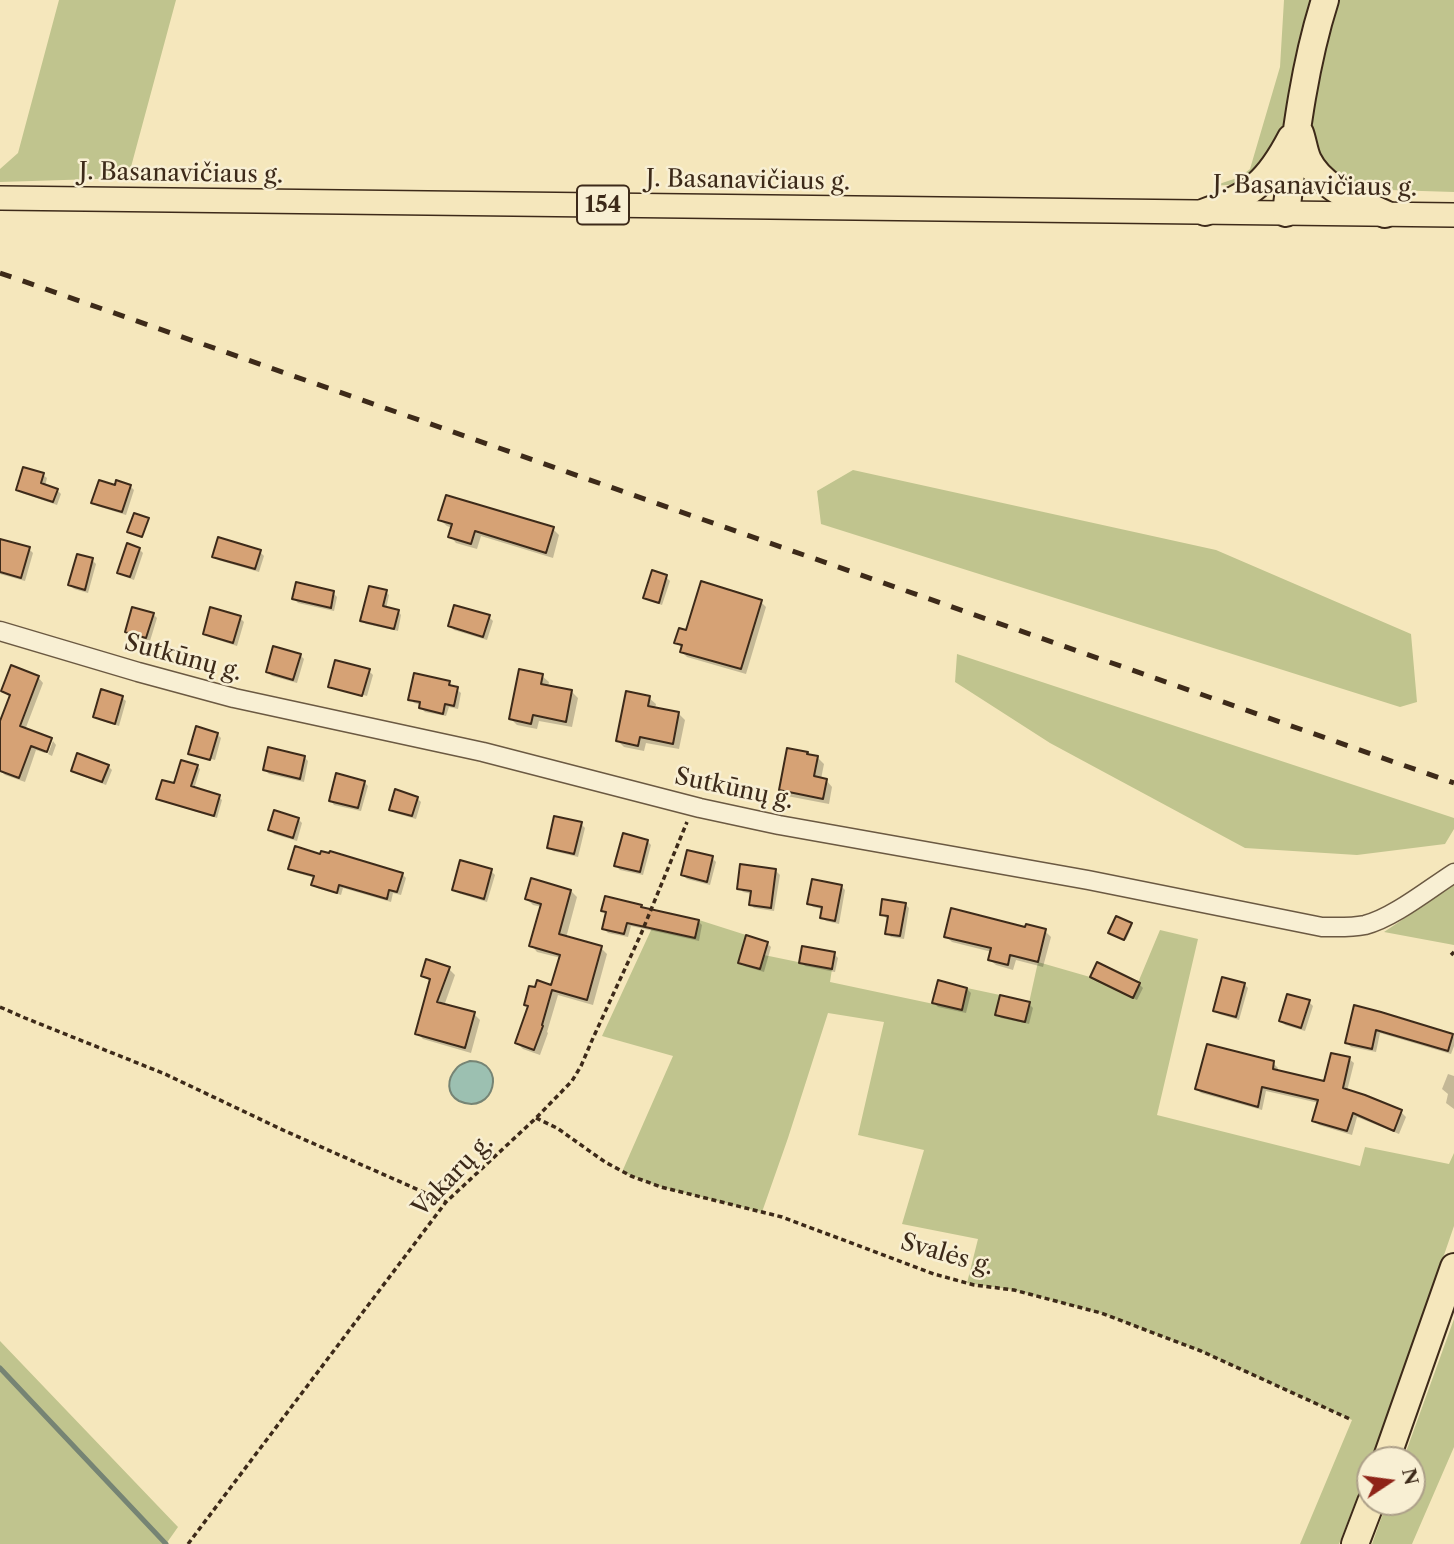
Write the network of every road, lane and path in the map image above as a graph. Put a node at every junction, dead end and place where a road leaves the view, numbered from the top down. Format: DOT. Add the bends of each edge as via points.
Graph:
graph roads {
  1 [pos="1325,0"];
  2 [pos="1298,124"];
  3 [pos="0,198"];
  4 [pos="1205,212"];
  5 [pos="1286,213"];
  6 [pos="1385,214"];
  7 [pos="1454,215"];
  8 [pos="0,631"];
  9 [pos="693,807"];
  10 [pos="1454,873"];
  11 [pos="0,1007"];
  12 [pos="536,1118"];
  13 [pos="446,1202"];
  14 [pos="1454,1266"];
  15 [pos="1352,1420"];
  16 [pos="1392,1446"];
  17 [pos="1366,1516"];
  18 [pos="188,1544"];
  19 [pos="1355,1544"];
  1 -- 2 [label="highway"];
  2 -- 4 [label="highway" via="1268,176 1231,203"];
  2 -- 5 [label="highway"];
  2 -- 6 [label="highway" via="1308,160 1321,178"];
  3 -- 4 [label="main road, J. Basanavičiaus g. / 154"];
  4 -- 5 [label="main road, J. Basanavičiaus g. / 154"];
  5 -- 6 [label="main road, J. Basanavičiaus g. / 154"];
  6 -- 7 [label="main road, J. Basanavičiaus g. / 154"];
  8 -- 9 [label="street, Sutkūnų g." via="234,698 482,752"];
  9 -- 10 [label="street, Sutkūnų g." via="1322,927 1367,925"];
  9 -- 12 [label="path, Vakarų g." via="581,1066"];
  11 -- 13 [label="path" via="165,1074"];
  12 -- 13 [label="path, Vakarų g."];
  12 -- 15 [label="path, Svalės g." via="605,1162 651,1184 782,1217 934,1274 1101,1312"];
  13 -- 18 [label="path, Vakarų g."];
  14 -- 16 [label="highway"];
  17 -- 19 [label="highway"];
}
